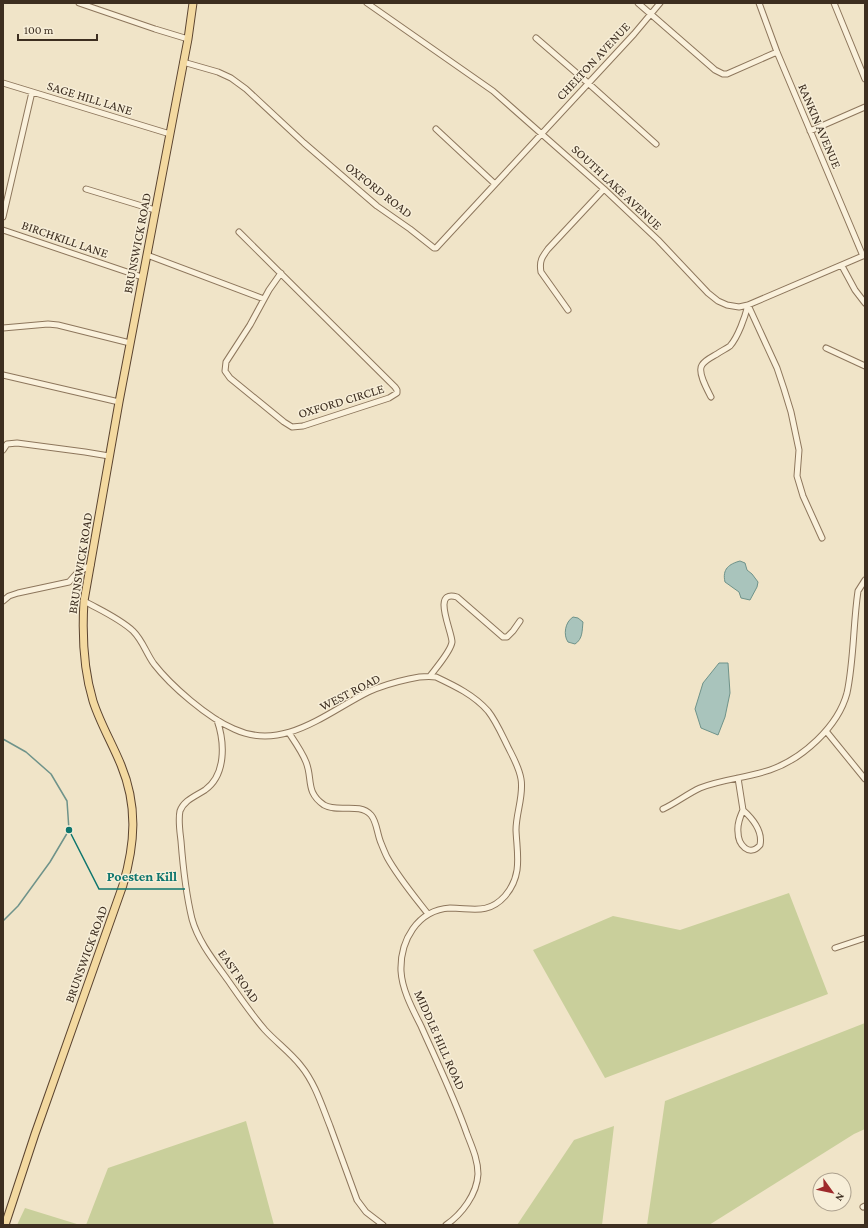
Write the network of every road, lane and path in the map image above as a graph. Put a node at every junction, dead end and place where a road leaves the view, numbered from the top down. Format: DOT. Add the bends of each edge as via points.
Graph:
graph roads {
  1 [pos="80,3"];
  2 [pos="193,3"];
  3 [pos="367,3"];
  4 [pos="638,3"];
  5 [pos="660,3"];
  6 [pos="758,3"];
  7 [pos="834,3"];
  8 [pos="650,14"];
  9 [pos="536,38"];
  10 [pos="188,39"];
  11 [pos="777,52"];
  12 [pos="183,62"];
  13 [pos="865,79"];
  14 [pos="3,83"];
  15 [pos="588,83"];
  16 [pos="32,92"];
  17 [pos="865,107"];
  18 [pos="436,129"];
  19 [pos="810,131"];
  20 [pos="170,134"];
  21 [pos="542,134"];
  22 [pos="656,144"];
  23 [pos="496,184"];
  24 [pos="86,189"];
  25 [pos="604,189"];
  26 [pos="155,210"];
  27 [pos="3,217"];
  28 [pos="3,230"];
  29 [pos="239,232"];
  30 [pos="147,255"];
  31 [pos="864,256"];
  32 [pos="842,266"];
  33 [pos="281,273"];
  34 [pos="142,277"];
  35 [pos="264,299"];
  36 [pos="865,303"];
  37 [pos="748,305"];
  38 [pos="568,310"];
  39 [pos="3,328"];
  40 [pos="130,344"];
  41 [pos="826,348"];
  42 [pos="865,366"];
  43 [pos="3,375"];
  44 [pos="711,397"];
  45 [pos="119,402"];
  46 [pos="3,450"];
  47 [pos="109,456"];
  48 [pos="822,538"];
  49 [pos="91,565"];
  50 [pos="865,580"];
  51 [pos="3,601"];
  52 [pos="84,601"];
  53 [pos="520,621"];
  54 [pos="430,676"];
  55 [pos="217,720"];
  56 [pos="826,731"];
  57 [pos="289,733"];
  58 [pos="738,778"];
  59 [pos="865,779"];
  60 [pos="663,809"];
  61 [pos="744,810"];
  62 [pos="428,914"];
  63 [pos="865,938"];
  64 [pos="835,948"];
  65 [pos="5,1225"];
  66 [pos="383,1225"];
  67 [pos="446,1225"];
  1 -- 10 [label="street"];
  2 -- 10 [label="main road, BRUNSWICK ROAD"];
  3 -- 21 [label="street, SOUTH LAKE AVENUE" via="493,91"];
  4 -- 8 [label="street"];
  5 -- 8 [label="street, CHELTON AVENUE"];
  6 -- 11 [label="street, RANKIN AVENUE"];
  7 -- 13 [label="street"];
  8 -- 11 [label="street" via="723,74 736,71"];
  8 -- 15 [label="street, CHELTON AVENUE"];
  9 -- 15 [label="street"];
  10 -- 12 [label="main road, BRUNSWICK ROAD"];
  11 -- 19 [label="street, RANKIN AVENUE"];
  12 -- 20 [label="main road, BRUNSWICK ROAD"];
  12 -- 23 [label="street, OXFORD ROAD" via="218,72 246,88 304,143 377,206 434,248 440,246"];
  14 -- 16 [label="street, SAGE HILL LANE"];
  15 -- 21 [label="street, CHELTON AVENUE"];
  15 -- 22 [label="street"];
  16 -- 20 [label="street, SAGE HILL LANE"];
  16 -- 27 [label="street"];
  17 -- 19 [label="street"];
  18 -- 23 [label="street"];
  19 -- 31 [label="street, RANKIN AVENUE"];
  20 -- 26 [label="main road, BRUNSWICK ROAD"];
  21 -- 23 [label="street, OXFORD ROAD"];
  21 -- 25 [label="street, SOUTH LAKE AVENUE"];
  24 -- 26 [label="street"];
  25 -- 37 [label="street, SOUTH LAKE AVENUE" via="658,240 708,293 728,305"];
  25 -- 38 [label="street" via="548,249 540,265 541,272"];
  26 -- 30 [label="main road, BRUNSWICK ROAD"];
  28 -- 34 [label="street, BIRCHKILL LANE"];
  29 -- 33 [label="street, OXFORD CIRCLE"];
  30 -- 34 [label="main road, BRUNSWICK ROAD"];
  30 -- 35 [label="street"];
  31 -- 32 [label="street, SOUTH LAKE AVENUE"];
  32 -- 36 [label="street"];
  32 -- 37 [label="street, SOUTH LAKE AVENUE"];
  33 -- 35 [label="street, OXFORD CIRCLE"];
  33 -- 35 [label="street, OXFORD CIRCLE" via="395,387 397,393 389,398 303,426 292,426 284,422 230,378 225,371 226,362"];
  34 -- 40 [label="main road, BRUNSWICK ROAD"];
  37 -- 44 [label="street" via="732,343 701,365 702,376"];
  37 -- 48 [label="street" via="784,389 799,450 796,476"];
  39 -- 40 [label="street" via="58,325"];
  40 -- 45 [label="main road, BRUNSWICK ROAD"];
  41 -- 42 [label="street"];
  43 -- 45 [label="street"];
  45 -- 47 [label="main road, BRUNSWICK ROAD"];
  46 -- 47 [label="street" via="7,444 17,443"];
  47 -- 49 [label="main road, BRUNSWICK ROAD"];
  49 -- 51 [label="street" via="77,572 69,582 18,593"];
  49 -- 52 [label="main road, BRUNSWICK ROAD"];
  50 -- 56 [label="street" via="858,591 851,670 846,693 840,710"];
  52 -- 55 [label="street, WEST ROAD" via="132,630 141,640 154,664 168,679"];
  52 -- 65 [label="main road, BRUNSWICK ROAD" via="82,626 87,675 93,701 128,785 133,819 132,848 123,885 34,1134"];
  53 -- 54 [label="street" via="507,637 503,637 457,597 446,597 444,606 452,642"];
  54 -- 57 [label="street, WEST ROAD" via="383,686 307,727"];
  54 -- 62 [label="street" via="469,694 489,712 518,769 521,790 516,831 517,872 507,893 498,902 482,910 450,908"];
  55 -- 57 [label="street, WEST ROAD" via="234,730 251,735"];
  55 -- 66 [label="street, EAST ROAD" via="222,741 220,770 210,786 185,802 180,813 183,864 193,922 212,958 246,1005 265,1030 302,1066 323,1108 357,1200 366,1212"];
  56 -- 58 [label="street" via="788,762 770,770"];
  56 -- 59 [label="street"];
  57 -- 62 [label="street" via="308,766 311,792 314,796 330,808 354,808 369,813 374,819 388,858"];
  58 -- 60 [label="street" via="699,788"];
  58 -- 61 [label="street"];
  61 -- 61 [label="street" via="757,827 761,838 760,845 753,850 745,848 738,838 739,822"];
  62 -- 67 [label="street, MIDDLE HILL ROAD" via="414,926 404,946 402,980 409,1002 458,1108 476,1158 478,1174 469,1200 455,1219"];
  63 -- 64 [label="street"];
}
